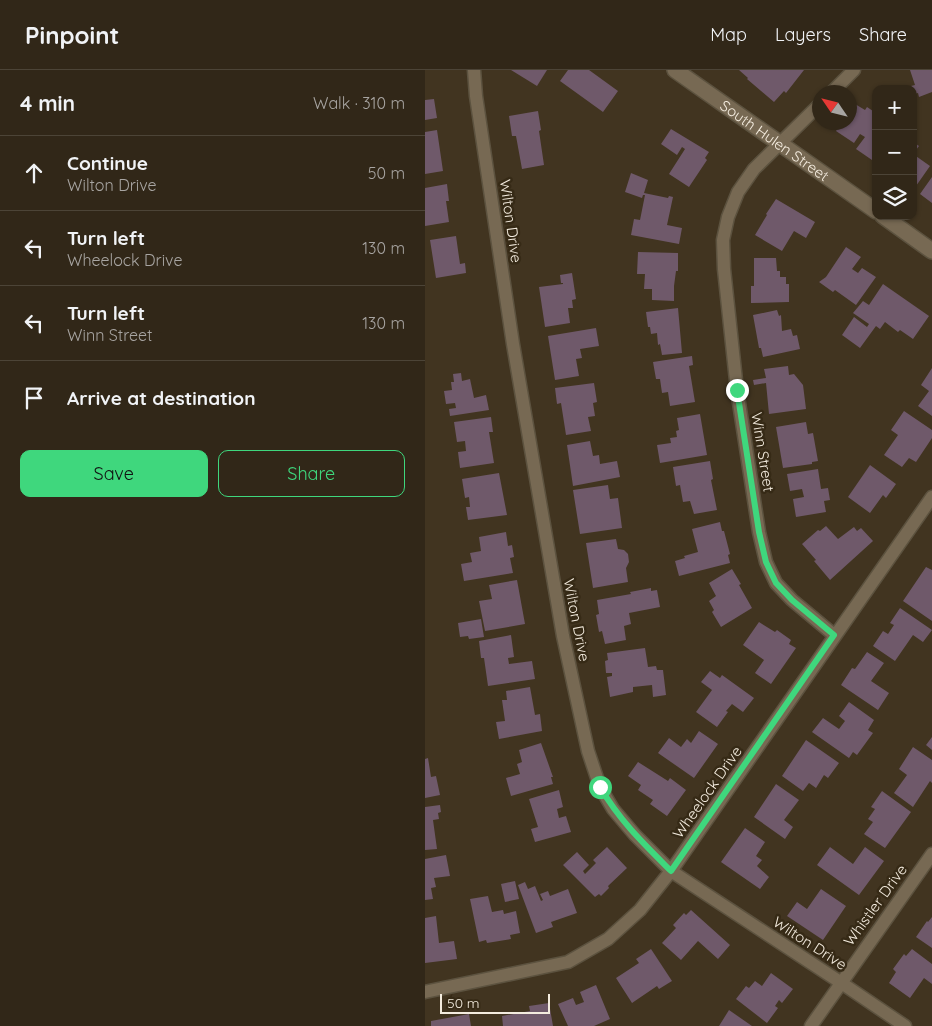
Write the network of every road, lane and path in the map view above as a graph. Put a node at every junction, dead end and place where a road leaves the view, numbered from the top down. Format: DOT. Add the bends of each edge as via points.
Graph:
graph roads {
  1 [pos="474,70"];
  2 [pos="675,70"];
  3 [pos="853,70"];
  4 [pos="838,85"];
  5 [pos="812,112"];
  6 [pos="780,143"];
  7 [pos="872,208"];
  8 [pos="888,220"];
  9 [pos="932,252"];
  10 [pos="932,497"];
  11 [pos="834,635"];
  12 [pos="932,854"];
  13 [pos="671,871"];
  14 [pos="840,982"];
  15 [pos="425,992"];
  16 [pos="811,1026"];
  17 [pos="905,1026"];
  1 -- 13 [label="street, Wilton Drive" via="513,344 563,636 588,751 600,787 613,809"];
  2 -- 6 [label="main road, South Hulen Street"];
  3 -- 4 [label="street"];
  5 -- 6 [label="street, Winn Street"];
  6 -- 7 [label="main road, South Hulen Street"];
  6 -- 11 [label="street, Winn Street" via="754,169 738,192 723,240 737,390 766,562 776,583"];
  8 -- 9 [label="main road"];
  10 -- 11 [label="street, Wheelock Drive"];
  11 -- 13 [label="street, Wheelock Drive"];
  12 -- 14 [label="street, Whistler Drive"];
  13 -- 14 [label="street, Wilton Drive"];
  13 -- 15 [label="street, Wheelock Drive" via="641,910 608,938 568,962"];
  14 -- 16 [label="street, Whistler Drive"];
  14 -- 17 [label="street, Wilton Drive"];
}
